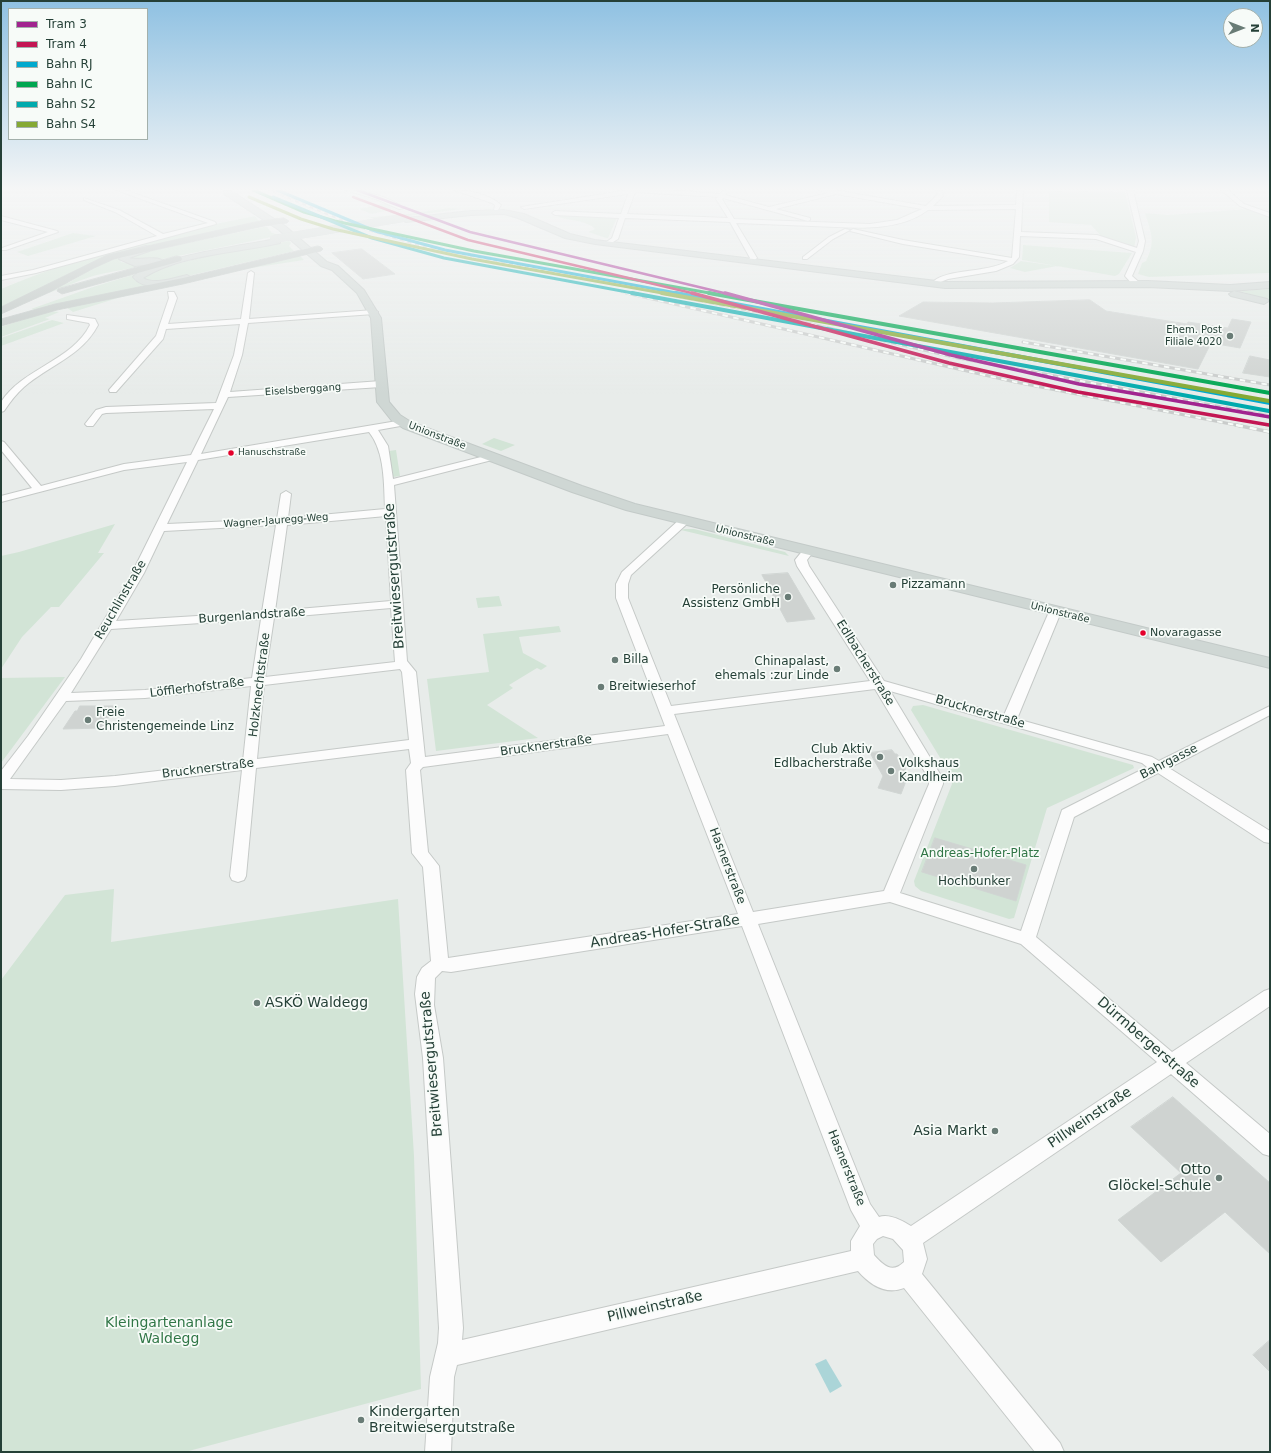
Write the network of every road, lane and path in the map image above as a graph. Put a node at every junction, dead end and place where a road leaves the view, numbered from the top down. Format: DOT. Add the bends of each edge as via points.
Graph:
graph roads {
  1 [pos="84,258"];
  2 [pos="112,258"];
  3 [pos="123,258"];
  4 [pos="189,258"];
  5 [pos="275,258"];
  6 [pos="276,258"];
  7 [pos="318,258"];
  8 [pos="726,258"];
  9 [pos="754,258"];
  10 [pos="1000,258"];
  11 [pos="1137,258"];
  12 [pos="1014,260"];
  13 [pos="173,261"];
  14 [pos="751,261"];
  15 [pos="251,273"];
  16 [pos="22,275"];
  17 [pos="881,276"];
  18 [pos="1270,276"];
  19 [pos="1,278"];
  20 [pos="1233,278"];
  21 [pos="938,281"];
  22 [pos="1134,282"];
  23 [pos="6,285"];
  24 [pos="977,286"];
  25 [pos="1269,286"];
  26 [pos="1197,287"];
  27 [pos="1230,288"];
  28 [pos="171,294"];
  29 [pos="1267,302"];
  30 [pos="1,312"];
  31 [pos="374,312"];
  32 [pos="1,317"];
  33 [pos="70,317"];
  34 [pos="244,322"];
  35 [pos="1,323"];
  36 [pos="165,327"];
  37 [pos="381,384"];
  38 [pos="113,390"];
  39 [pos="225,395"];
  40 [pos="220,406"];
  41 [pos="1,409"];
  42 [pos="403,423"];
  43 [pos="90,424"];
  44 [pos="373,430"];
  45 [pos="1,444"];
  46 [pos="493,457"];
  47 [pos="194,458"];
  48 [pos="389,483"];
  49 [pos="38,489"];
  50 [pos="286,494"];
  51 [pos="1,499"];
  52 [pos="391,512"];
  53 [pos="684,521"];
  54 [pos="281,522"];
  55 [pos="160,528"];
  56 [pos="808,552"];
  57 [pos="397,604"];
  58 [pos="1055,612"];
  59 [pos="269,615"];
  60 [pos="107,625"];
  61 [pos="1270,663"];
  62 [pos="404,665"];
  63 [pos="258,681"];
  64 [pos="879,684"];
  65 [pos="62,697"];
  66 [pos="1270,710"];
  67 [pos="666,711"];
  68 [pos="1009,720"];
  69 [pos="674,729"];
  70 [pos="415,744"];
  71 [pos="418,763"];
  72 [pos="250,764"];
  73 [pos="1160,767"];
  74 [pos="1,781"];
  75 [pos="1,784"];
  76 [pos="1270,838"];
  77 [pos="238,876"];
  78 [pos="890,896"];
  79 [pos="748,920"];
  80 [pos="1027,939"];
  81 [pos="440,964"];
  82 [pos="1270,996"];
  83 [pos="1172,1064"];
  84 [pos="1270,1147"];
  85 [pos="874,1228"];
  86 [pos="910,1239"];
  87 [pos="863,1259"];
  88 [pos="908,1275"];
  89 [pos="448,1356"];
  90 [pos="438,1452"];
  91 [pos="1051,1452"];
  1 -- 16 [label="street"];
  2 -- 30 [label="highway" via="90,266"];
  3 -- 13 [label="main road" via="128,262 139,263"];
  4 -- 13 [label="main road, bridge"];
  5 -- 13 [label="main road" via="168,281 149,283 138,278"];
  6 -- 35 [label="highway" via="61,306"];
  7 -- 31 [label="main road, Unionstraße" via="324,264 335,268 358,289"];
  8 -- 14 [label="main road"];
  9 -- 14 [label="street"];
  10 -- 12 [label="street"];
  11 -- 22 [label="street" via="1128,276"];
  12 -- 21 [label="street" via="997,268 946,277"];
  13 -- 30 [label="highway" via="84,284"];
  13 -- 32 [label="highway" via="102,282"];
  14 -- 17 [label="main road"];
  15 -- 34 [label="street, Reuchlinstraße"];
  16 -- 19 [label="street"];
  16 -- 23 [label="street" via="23,277"];
  17 -- 21 [label="main road"];
  17 -- 24 [label="main road" via="945,285"];
  18 -- 20 [label="main road"];
  20 -- 22 [label="main road"];
  20 -- 25 [label="main road"];
  20 -- 27 [label="main road" via="1224,283"];
  21 -- 24 [label="main road"];
  22 -- 24 [label="main road"];
  22 -- 26 [label="main road"];
  25 -- 27 [label="main road"];
  26 -- 27 [label="main road"];
  26 -- 29 [label="main road"];
  27 -- 29 [label="main road"];
  28 -- 36 [label="street" via="173,298"];
  31 -- 34 [label="street"];
  31 -- 37 [label="main road, Unionstraße"];
  33 -- 41 [label="street" via="92,321 92,331 78,345 22,384 7,398"];
  34 -- 36 [label="street"];
  34 -- 39 [label="street, Reuchlinstraße" via="238,355"];
  36 -- 38 [label="street" via="157,341"];
  37 -- 39 [label="street, Eiselsberggang"];
  37 -- 42 [label="main road, Unionstraße" via="385,406"];
  39 -- 40 [label="street, Reuchlinstraße"];
  40 -- 43 [label="street" via="106,410 99,412"];
  40 -- 47 [label="street, Reuchlinstraße"];
  42 -- 44 [label="street"];
  42 -- 46 [label="main road, Unionstraße"];
  44 -- 47 [label="street"];
  44 -- 48 [label="street, Breitwiesergutstraße" via="383,446"];
  45 -- 49 [label="street"];
  46 -- 48 [label="street"];
  46 -- 53 [label="main road, Unionstraße" via="596,496"];
  47 -- 49 [label="street" via="124,467"];
  47 -- 55 [label="street, Reuchlinstraße"];
  48 -- 52 [label="street, Breitwiesergutstraße"];
  49 -- 51 [label="street"];
  50 -- 54 [label="street, Holzknechtstraße"];
  52 -- 54 [label="street, Wagner-Jauregg-Weg"];
  52 -- 57 [label="street, Breitwiesergutstraße"];
  53 -- 56 [label="main road, Unionstraße"];
  53 -- 67 [label="street, Hasnerstraße" via="630,569 621,587 622,598"];
  54 -- 55 [label="street, Wagner-Jauregg-Weg"];
  54 -- 59 [label="street, Holzknechtstraße"];
  55 -- 60 [label="street, Reuchlinstraße" via="138,573"];
  56 -- 58 [label="main road, Unionstraße"];
  56 -- 64 [label="street, Edlbacherstraße" via="801,560 803,566"];
  57 -- 59 [label="street, Burgenlandstraße"];
  57 -- 62 [label="street, Breitwiesergutstraße" via="401,661"];
  58 -- 61 [label="main road, Unionstraße"];
  58 -- 68 [label="street"];
  59 -- 60 [label="street, Burgenlandstraße"];
  59 -- 63 [label="street, Holzknechtstraße"];
  60 -- 65 [label="street, Reuchlinstraße"];
  62 -- 63 [label="street, Löfflerhofstraße"];
  62 -- 70 [label="street, Breitwiesergutstraße" via="409,672"];
  63 -- 65 [label="street, Löfflerhofstraße" via="132,696"];
  63 -- 72 [label="street, Holzknechtstraße"];
  64 -- 67 [label="street, Brucknerstraße"];
  64 -- 68 [label="street, Brucknerstraße"];
  64 -- 78 [label="street, Edlbacherstraße" via="935,775 936,784"];
  65 -- 74 [label="street, Reuchlinstraße"];
  66 -- 73 [label="street, Bahrgasse"];
  67 -- 69 [label="street, Hasnerstraße"];
  68 -- 73 [label="street, Brucknerstraße" via="1147,760"];
  69 -- 71 [label="street, Brucknerstraße"];
  69 -- 79 [label="street, Hasnerstraße"];
  70 -- 71 [label="street, Breitwiesergutstraße"];
  70 -- 72 [label="street, Brucknerstraße"];
  71 -- 81 [label="street, Breitwiesergutstraße" via="413,770 420,853 430,866"];
  72 -- 75 [label="street, Brucknerstraße" via="78,784"];
  72 -- 77 [label="street, Holzknechtstraße"];
  73 -- 76 [label="street, Brucknerstraße"];
  73 -- 80 [label="street, Bahrgasse" via="1067,814"];
  78 -- 79 [label="street, Andreas-Hofer-Straße"];
  78 -- 80 [label="street"];
  79 -- 81 [label="street, Andreas-Hofer-Straße" via="451,965"];
  79 -- 85 [label="street, Hasnerstraße" via="862,1210"];
  80 -- 83 [label="street, Dürrnbergerstraße"];
  81 -- 89 [label="street, Breitwiesergutstraße" via="430,971 424,987 433,1058 451,1328"];
  82 -- 83 [label="street, Pillweinstraße"];
  83 -- 84 [label="street, Dürrnbergerstraße"];
  83 -- 86 [label="street, Pillweinstraße"];
  85 -- 86 [label="street" via="893,1228"];
  85 -- 87 [label="street" via="862,1241"];
  86 -- 88 [label="street" via="916,1259 914,1268"];
  87 -- 88 [label="street" via="877,1275 888,1280 899,1280"];
  87 -- 89 [label="street, Pillweinstraße"];
  88 -- 91 [label="street"];
  89 -- 90 [label="street, Breitwiesergutstraße" via="442,1378"];
}
